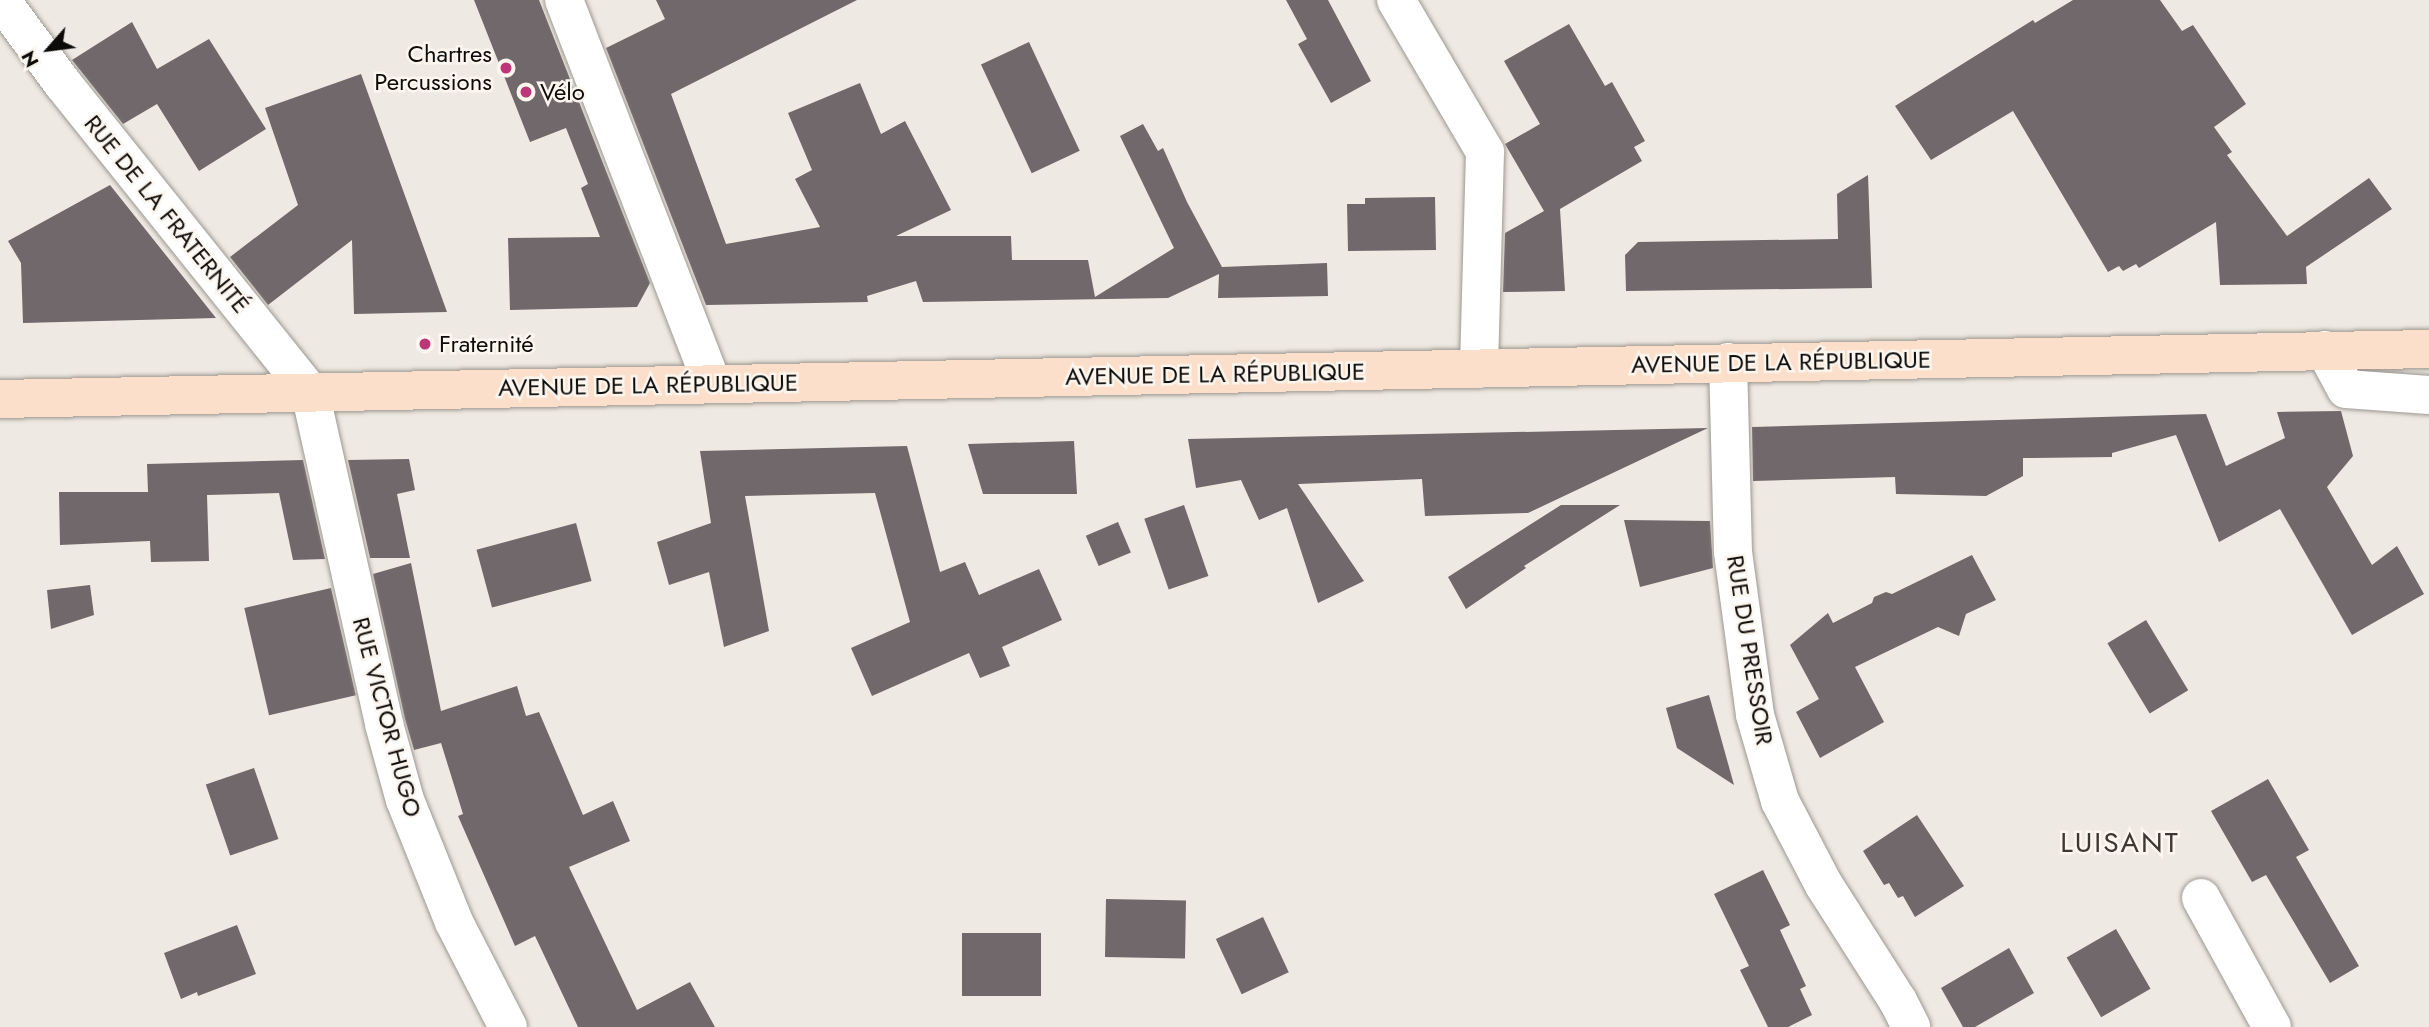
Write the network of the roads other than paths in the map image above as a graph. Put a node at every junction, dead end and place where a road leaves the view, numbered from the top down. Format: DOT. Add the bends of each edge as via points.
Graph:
graph roads {
  1 [pos="1,0"];
  2 [pos="564,0"];
  3 [pos="1396,0"];
  4 [pos="2429,349"];
  5 [pos="2325,350"];
  6 [pos="1728,362"];
  7 [pos="1479,369"];
  8 [pos="712,383"];
  9 [pos="310,392"];
  10 [pos="2429,395"];
  11 [pos="0,399"];
  12 [pos="2201,898"];
  13 [pos="2264,1024"];
  14 [pos="508,1027"];
  15 [pos="1911,1027"];
  1 -- 9 [label="street, RUE DE LA FRATERNITÉ"];
  2 -- 8 [label="street"];
  3 -- 7 [label="street" via="1485,152"];
  4 -- 5 [label="main road, AVENUE DE LA RÉPUBLIQUE"];
  5 -- 6 [label="main road, AVENUE DE LA RÉPUBLIQUE"];
  5 -- 10 [label="street" via="2346,389"];
  6 -- 7 [label="main road, AVENUE DE LA RÉPUBLIQUE"];
  6 -- 15 [label="street, RUE DU PRESSOIR" via="1733,552 1755,715 1780,801 1824,885"];
  7 -- 8 [label="main road, AVENUE DE LA RÉPUBLIQUE"];
  8 -- 9 [label="main road, AVENUE DE LA RÉPUBLIQUE"];
  9 -- 11 [label="main road, AVENUE DE LA RÉPUBLIQUE"];
  9 -- 14 [label="street, RUE VICTOR HUGO" via="405,800 454,922"];
  12 -- 13 [label="street"];
}
